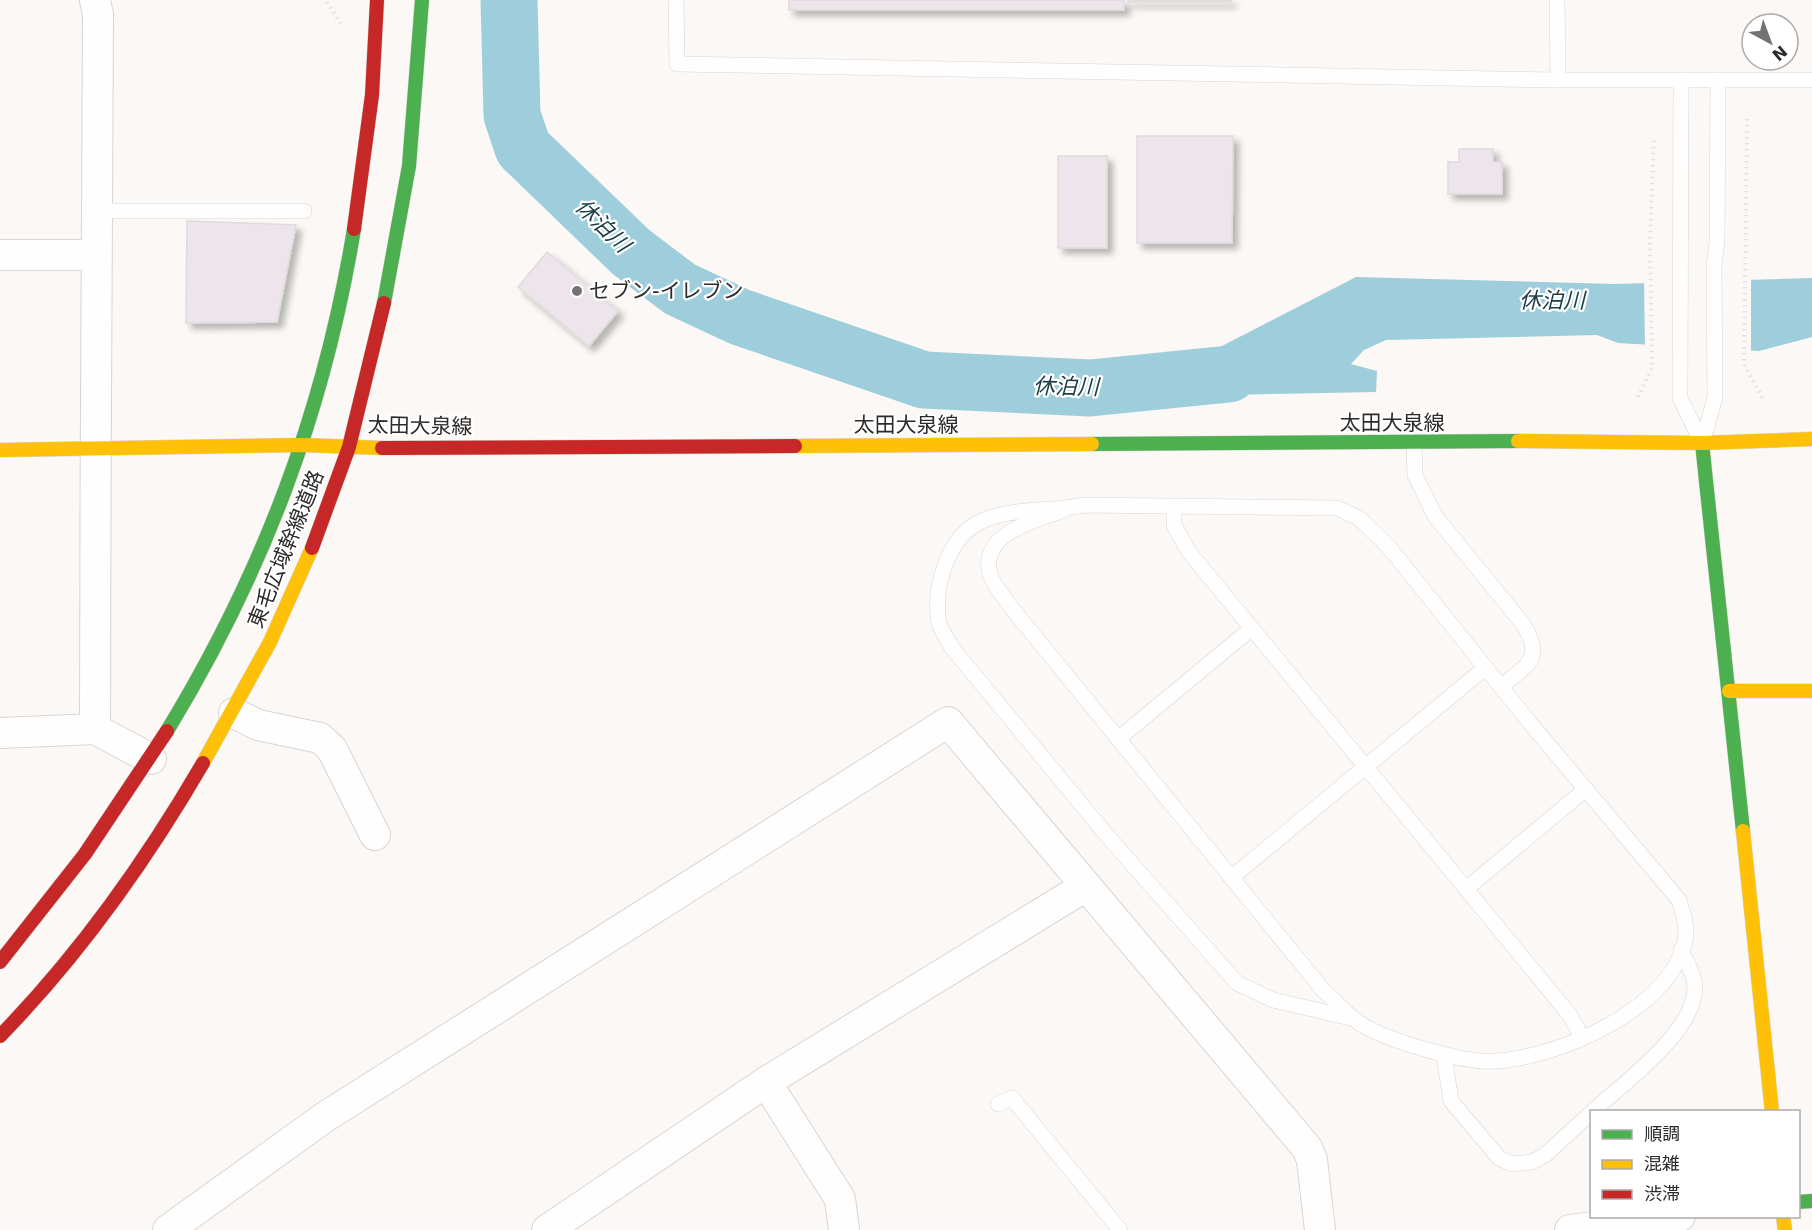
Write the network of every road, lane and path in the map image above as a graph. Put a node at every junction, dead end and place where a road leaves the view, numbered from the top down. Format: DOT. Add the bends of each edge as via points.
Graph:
graph roads {
  1 [pos="95,0"];
  2 [pos="377,0"];
  3 [pos="422,0"];
  4 [pos="676,0"];
  5 [pos="1557,0"];
  6 [pos="327,2"];
  7 [pos="342,26"];
  8 [pos="1558,80"];
  9 [pos="1681,80"];
  10 [pos="1718,80"];
  11 [pos="1812,80"];
  12 [pos="1747,119"];
  13 [pos="1655,128"];
  14 [pos="96,211"];
  15 [pos="304,211"];
  16 [pos="0,255"];
  17 [pos="94,255"];
  18 [pos="1638,397"];
  19 [pos="1762,399"];
  20 [pos="1812,439"];
  21 [pos="1702,443"];
  22 [pos="1414,444"];
  23 [pos="303,445"];
  24 [pos="349,446"];
  25 [pos="97,449"];
  26 [pos="0,450"];
  27 [pos="1174,507"];
  28 [pos="1064,510"];
  29 [pos="1251,628"];
  30 [pos="1485,668"];
  31 [pos="1501,687"];
  32 [pos="1729,691"];
  33 [pos="1812,691"];
  34 [pos="234,713"];
  35 [pos="94,729"];
  36 [pos="0,733"];
  37 [pos="1118,739"];
  38 [pos="151,759"];
  39 [pos="1366,767"];
  40 [pos="1586,789"];
  41 [pos="375,835"];
  42 [pos="1231,878"];
  43 [pos="1086,886"];
  44 [pos="1466,889"];
  45 [pos="1681,950"];
  46 [pos="0,962"];
  47 [pos="1355,1019"];
  48 [pos="0,1036"];
  49 [pos="1582,1037"];
  50 [pos="1444,1056"];
  51 [pos="766,1082"];
  52 [pos="998,1104"];
  53 [pos="1594,1110"];
  54 [pos="1772,1110"];
  55 [pos="1590,1114"];
  56 [pos="1664,1218"];
  57 [pos="168,1230"];
  58 [pos="547,1230"];
  59 [pos="843,1230"];
  60 [pos="1120,1230"];
  61 [pos="1320,1230"];
  62 [pos="1570,1230"];
  1 -- 14 [label="street"];
  2 -- 23 [label="main road, 東毛広域幹線道路" via="365,166 339,312"];
  3 -- 24 [label="main road, 東毛広域幹線道路" via="409,167 392,273"];
  4 -- 8 [label="lane" via="677,64"];
  5 -- 8 [label="lane"];
  6 -- 7 [label="path"];
  8 -- 9 [label="lane"];
  9 -- 10 [label="lane"];
  9 -- 21 [label="lane" via="1680,398"];
  10 -- 11 [label="lane"];
  10 -- 21 [label="lane" via="1715,398"];
  12 -- 19 [label="path" via="1744,364"];
  13 -- 18 [label="path" via="1650,242 1652,368"];
  14 -- 15 [label="lane"];
  14 -- 17 [label="street"];
  16 -- 17 [label="street"];
  17 -- 25 [label="street"];
  20 -- 21 [label="main road, 太田大泉線"];
  21 -- 22 [label="main road, 太田大泉線"];
  21 -- 32 [label="main road"];
  22 -- 24 [label="main road, 太田大泉線"];
  22 -- 31 [label="lane" via="1415,475 1435,516 1534,642 1527,664"];
  23 -- 24 [label="main road, 太田大泉線"];
  23 -- 25 [label="main road, 太田大泉線"];
  23 -- 38 [label="main road, 東毛広域幹線道路" via="278,513 214,651"];
  24 -- 34 [label="main road, 東毛広域幹線道路" via="307,561"];
  25 -- 26 [label="main road, 太田大泉線"];
  25 -- 35 [label="street"];
  27 -- 28 [label="lane" via="1084,505"];
  27 -- 29 [label="lane" via="1174,525 1189,552"];
  27 -- 30 [label="lane" via="1337,508 1359,518 1388,546"];
  28 -- 37 [label="lane" via="1015,529 997,541 988,560 990,575 1010,606"];
  28 -- 47 [label="lane" via="1008,513 982,521 968,531 944,567 938,591 939,626 952,648 1110,838 1238,983 1273,1000"];
  29 -- 37 [label="lane"];
  29 -- 39 [label="lane"];
  30 -- 31 [label="lane"];
  30 -- 39 [label="lane"];
  31 -- 40 [label="lane"];
  32 -- 33 [label="main road"];
  32 -- 54 [label="main road"];
  34 -- 41 [label="street" via="258,725 320,738 332,749"];
  34 -- 48 [label="main road, 東毛広域幹線道路" via="127,885 76,952"];
  35 -- 36 [label="street"];
  35 -- 38 [label="street"];
  37 -- 42 [label="lane"];
  38 -- 46 [label="main road, 東毛広域幹線道路" via="28,931"];
  39 -- 42 [label="lane"];
  39 -- 44 [label="lane"];
  40 -- 44 [label="lane"];
  40 -- 45 [label="lane" via="1678,900 1686,931"];
  42 -- 47 [label="lane" via="1323,990"];
  43 -- 51 [label="street"];
  43 -- 57 [label="street" via="948,722 325,1117"];
  43 -- 61 [label="street" via="1306,1148 1312,1160"];
  44 -- 49 [label="lane" via="1569,1014"];
  45 -- 49 [label="lane" via="1679,961 1661,987 1645,1001"];
  45 -- 53 [label="lane" via="1694,981 1693,1004 1677,1033"];
  47 -- 50 [label="lane" via="1364,1026"];
  49 -- 50 [label="lane" via="1544,1054 1484,1061"];
  50 -- 55 [label="lane" via="1451,1101 1499,1158 1512,1164 1532,1162 1545,1155"];
  51 -- 58 [label="street"];
  51 -- 59 [label="street" via="840,1199"];
  52 -- 60 [label="lane" via="1012,1098"];
  56 -- 62 [label="street"];
}
